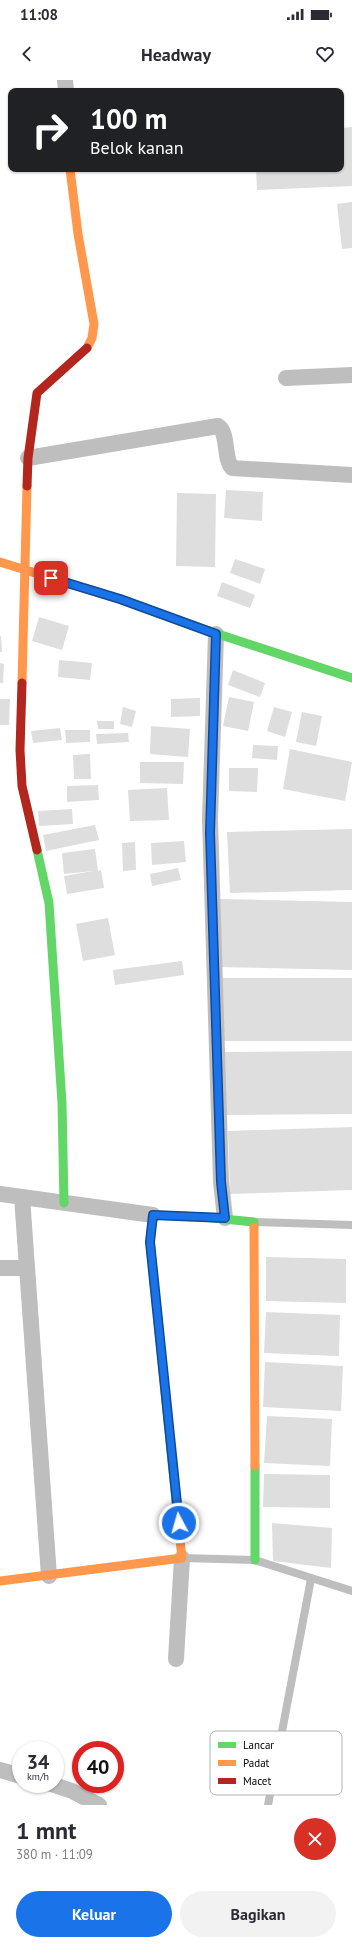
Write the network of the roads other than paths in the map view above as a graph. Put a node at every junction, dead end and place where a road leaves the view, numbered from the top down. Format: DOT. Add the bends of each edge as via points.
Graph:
graph roads {
  1 [pos="70,172"];
  2 [pos="352,375"];
  3 [pos="286,378"];
  4 [pos="28,458"];
  5 [pos="352,475"];
  6 [pos="0,562"];
  7 [pos="24,570"];
  8 [pos="216,634"];
  9 [pos="352,678"];
  10 [pos="0,1194"];
  11 [pos="22,1197"];
  12 [pos="64,1203"];
  13 [pos="153,1215"];
  14 [pos="225,1218"];
  15 [pos="254,1222"];
  16 [pos="352,1224"];
  17 [pos="0,1268"];
  18 [pos="27,1268"];
  19 [pos="182,1558"];
  20 [pos="255,1560"];
  21 [pos="49,1576"];
  22 [pos="312,1578"];
  23 [pos="0,1581"];
  24 [pos="352,1591"];
  25 [pos="176,1659"];
  26 [pos="282,1731"];
  27 [pos="0,1770"];
  28 [pos="12,1773"];
  29 [pos="64,1788"];
  30 [pos="270,1795"];
  31 [pos="99,1805"];
  32 [pos="268,1805"];
  1 -- 4 [label="street" via="94,335 85,350 37,393"];
  2 -- 3 [label="street"];
  4 -- 5 [label="street" via="218,426 222,430 228,462 232,468"];
  4 -- 7 [label="street"];
  6 -- 7 [label="street"];
  7 -- 8 [label="street" via="120,599"];
  7 -- 12 [label="street" via="20,750 22,786 48,904 62,1103"];
  8 -- 9 [label="street"];
  8 -- 14 [label="street" via="210,884 221,1182"];
  10 -- 11 [label="street"];
  11 -- 12 [label="street"];
  11 -- 18 [label="street"];
  12 -- 13 [label="street"];
  13 -- 14 [label="street"];
  13 -- 19 [label="street" via="150,1242"];
  14 -- 15 [label="street"];
  15 -- 16 [label="lane"];
  15 -- 20 [label="street"];
  17 -- 18 [label="street"];
  18 -- 21 [label="street"];
  19 -- 20 [label="lane"];
  19 -- 21 [label="street"];
  19 -- 25 [label="street"];
  20 -- 22 [label="lane"];
  21 -- 23 [label="street"];
  22 -- 24 [label="lane"];
  22 -- 26 [label="lane"];
  27 -- 28 [label="street"];
  29 -- 31 [label="street"];
  30 -- 32 [label="lane"];
}
